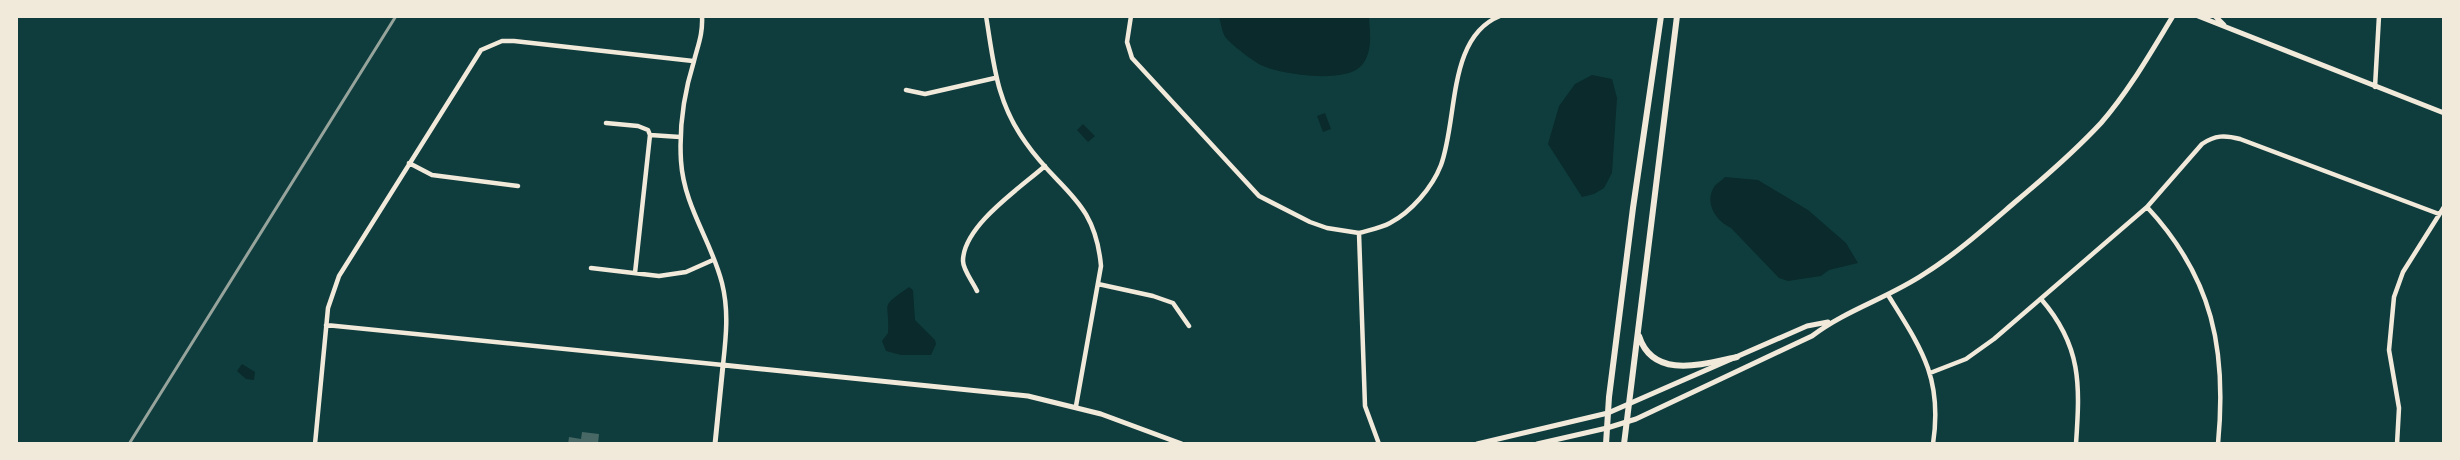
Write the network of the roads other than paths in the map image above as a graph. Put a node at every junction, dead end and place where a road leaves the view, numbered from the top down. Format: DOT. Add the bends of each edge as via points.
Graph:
graph roads {
  1 [pos="702,16"];
  2 [pos="986,16"];
  3 [pos="1131,16"];
  4 [pos="1500,16"];
  5 [pos="1660,16"];
  6 [pos="1677,16"];
  7 [pos="2173,16"];
  8 [pos="2198,16"];
  9 [pos="2216,16"];
  10 [pos="2379,16"];
  11 [pos="2227,28"];
  12 [pos="693,61"];
  13 [pos="995,78"];
  14 [pos="2375,87"];
  15 [pos="906,90"];
  16 [pos="2444,113"];
  17 [pos="606,123"];
  18 [pos="650,135"];
  19 [pos="680,137"];
  20 [pos="409,163"];
  21 [pos="1044,166"];
  22 [pos="518,186"];
  23 [pos="2147,207"];
  24 [pos="2444,207"];
  25 [pos="2439,214"];
  26 [pos="1359,233"];
  27 [pos="713,260"];
  28 [pos="591,268"];
  29 [pos="634,273"];
  30 [pos="1098,284"];
  31 [pos="977,291"];
  32 [pos="1888,295"];
  33 [pos="2041,299"];
  34 [pos="1830,322"];
  35 [pos="326,325"];
  36 [pos="1189,326"];
  37 [pos="1638,332"];
  38 [pos="1737,357"];
  39 [pos="723,365"];
  40 [pos="1930,373"];
  41 [pos="1076,406"];
  42 [pos="1628,406"];
  43 [pos="1608,413"];
  44 [pos="1626,423"];
  45 [pos="1607,428"];
  46 [pos="1162,436"];
  47 [pos="315,444"];
  48 [pos="715,444"];
  49 [pos="1159,444"];
  50 [pos="1182,444"];
  51 [pos="1379,444"];
  52 [pos="1477,444"];
  53 [pos="1537,444"];
  54 [pos="1606,444"];
  55 [pos="1624,444"];
  56 [pos="1933,444"];
  57 [pos="2076,444"];
  58 [pos="2218,444"];
  59 [pos="2397,444"];
  1 -- 12 [label="street" via="702,39"];
  2 -- 13 [label="street"];
  3 -- 26 [label="street" via="1127,42 1132,58 1259,196 1310,222"];
  4 -- 26 [label="street" via="1482,27 1465,51 1445,150 1432,182 1422,197 1389,224"];
  5 -- 43 [label="main road"];
  6 -- 37 [label="main road"];
  7 -- 32 [label="street" via="2102,121 2061,163 1956,251"];
  8 -- 11 [label="street"];
  9 -- 11 [label="street"];
  10 -- 14 [label="street"];
  11 -- 14 [label="street"];
  12 -- 19 [label="street"];
  12 -- 20 [label="street" via="514,40 491,44 474,59"];
  13 -- 15 [label="street" via="926,94"];
  13 -- 21 [label="street" via="1011,118"];
  14 -- 16 [label="street"];
  17 -- 18 [label="street" via="638,126"];
  18 -- 19 [label="street"];
  18 -- 29 [label="street"];
  19 -- 27 [label="street" via="685,189"];
  20 -- 22 [label="street" via="432,175"];
  20 -- 35 [label="street" via="339,276"];
  21 -- 30 [label="street" via="1088,214 1101,266"];
  21 -- 31 [label="street" via="979,224 967,241 963,262"];
  23 -- 25 [label="street" via="2202,144 2220,136 2240,139"];
  23 -- 33 [label="street"];
  23 -- 58 [label="street" via="2176,242 2205,297 2220,358"];
  24 -- 25 [label="street"];
  25 -- 59 [label="street" via="2403,272 2394,297 2389,350 2399,408"];
  26 -- 51 [label="street" via="1365,406"];
  27 -- 29 [label="street" via="675,275"];
  27 -- 39 [label="street" via="726,303 728,325"];
  28 -- 29 [label="street"];
  30 -- 36 [label="street" via="1173,303"];
  30 -- 41 [label="street"];
  32 -- 34 [label="street"];
  32 -- 40 [label="street" via="1919,345"];
  33 -- 40 [label="street" via="1981,350"];
  33 -- 57 [label="street" via="2060,325 2076,363"];
  34 -- 38 [label="street" via="1807,326"];
  34 -- 44 [label="street" via="1812,336"];
  35 -- 39 [label="street"];
  35 -- 47 [label="street"];
  37 -- 38 [label="main road" via="1647,353 1677,366"];
  37 -- 42 [label="main road"];
  38 -- 42 [label="street"];
  39 -- 41 [label="street" via="991,392"];
  39 -- 48 [label="street"];
  40 -- 56 [label="street" via="1935,398"];
  41 -- 46 [label="street"];
  42 -- 43 [label="street"];
  42 -- 44 [label="main road"];
  43 -- 45 [label="main road"];
  43 -- 52 [label="street"];
  44 -- 45 [label="street"];
  44 -- 55 [label="main road"];
  45 -- 53 [label="street"];
  45 -- 54 [label="main road"];
  46 -- 49 [label="street"];
  46 -- 50 [label="street"];
}
